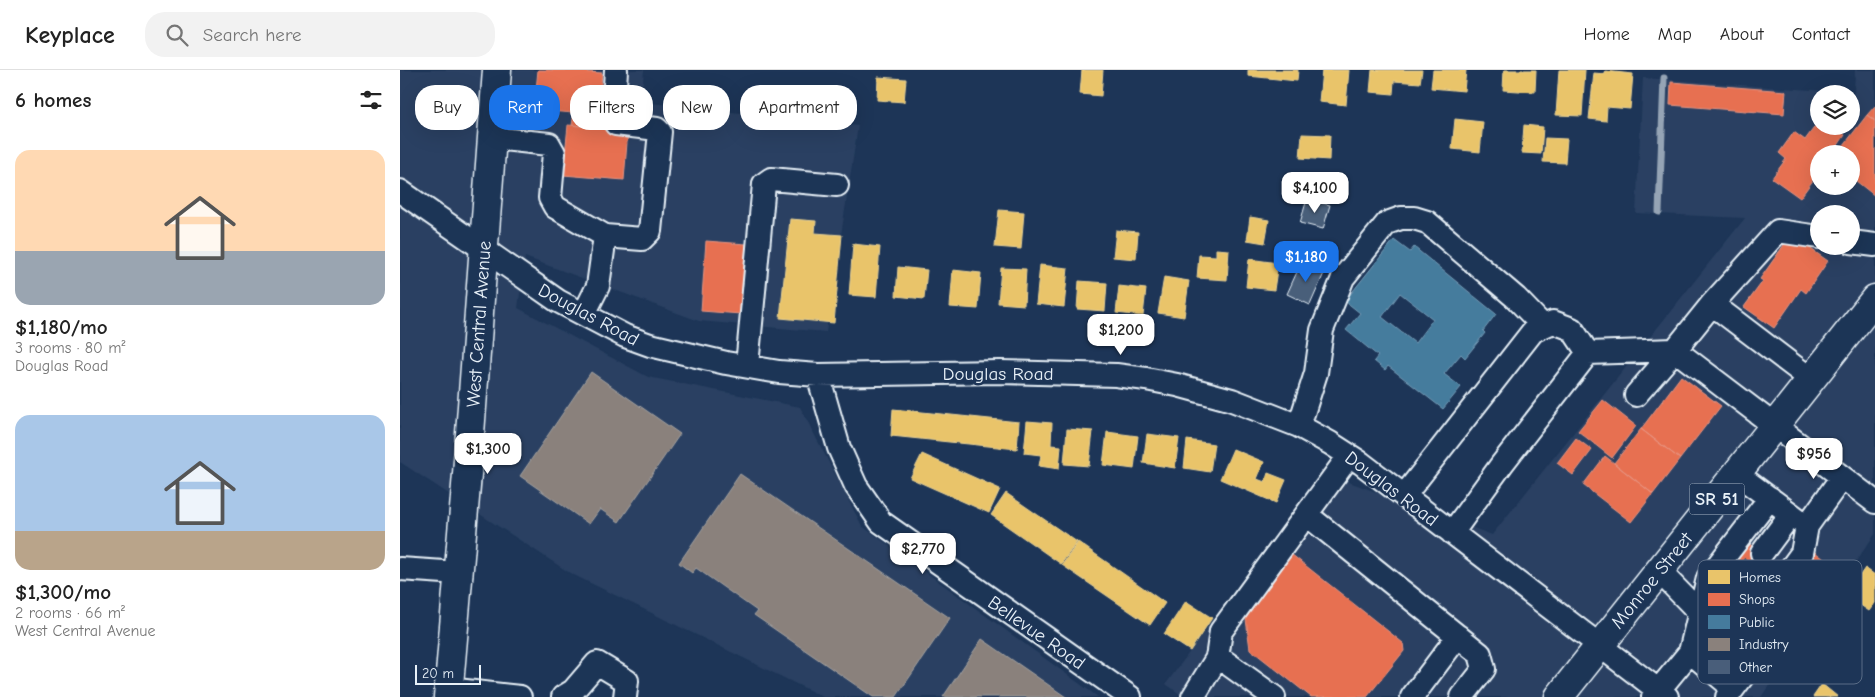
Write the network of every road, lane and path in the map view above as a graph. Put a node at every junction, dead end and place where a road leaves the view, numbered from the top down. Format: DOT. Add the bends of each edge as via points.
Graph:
graph roads {
  1 [pos="497,70"];
  2 [pos="616,70"];
  3 [pos="492,138"];
  4 [pos="836,185"];
  5 [pos="400,191"];
  6 [pos="605,236"];
  7 [pos="1810,236"];
  8 [pos="1860,243"];
  9 [pos="1875,245"];
  10 [pos="484,249"];
  11 [pos="1875,299"];
  12 [pos="1712,304"];
  13 [pos="584,314"];
  14 [pos="1544,326"];
  15 [pos="1675,350"];
  16 [pos="1588,353"];
  17 [pos="748,366"];
  18 [pos="818,374"];
  19 [pos="1812,380"];
  20 [pos="1636,395"];
  21 [pos="1299,426"];
  22 [pos="1774,427"];
  23 [pos="1349,456"];
  24 [pos="1737,474"];
  25 [pos="1842,477"];
  26 [pos="1404,496"];
  27 [pos="1770,498"];
  28 [pos="1875,502"];
  29 [pos="1307,515"];
  30 [pos="1799,520"];
  31 [pos="1452,533"];
  32 [pos="1762,553"];
  33 [pos="1722,560"];
  34 [pos="1797,560"];
  35 [pos="400,569"];
  36 [pos="1659,571"];
  37 [pos="459,573"];
  38 [pos="1698,611"];
  39 [pos="1698,616"];
  40 [pos="1458,636"];
  41 [pos="1599,645"];
  42 [pos="1690,652"];
  43 [pos="1217,656"];
  44 [pos="1698,660"];
  45 [pos="448,693"];
  46 [pos="1660,695"];
  47 [pos="520,697"];
  48 [pos="563,697"];
  49 [pos="625,697"];
  50 [pos="1130,697"];
  51 [pos="1193,697"];
  52 [pos="1274,697"];
  53 [pos="1412,697"];
  54 [pos="1462,697"];
  55 [pos="1558,697"];
  1 -- 3 [label="main road, West Central Avenue"];
  2 -- 6 [label="street" via="612,119 616,124 660,132 650,231 642,239"];
  3 -- 6 [label="street" via="548,144 554,153 550,198 555,207"];
  3 -- 10 [label="main road, West Central Avenue"];
  4 -- 17 [label="street" via="771,179 764,184"];
  5 -- 10 [label="street, Douglas Road"];
  6 -- 13 [label="street" via="598,286"];
  7 -- 12 [label="street" via="1778,231"];
  8 -- 9 [label="street"];
  10 -- 13 [label="street, Douglas Road" via="558,301"];
  10 -- 37 [label="main road, West Central Avenue"];
  11 -- 19 [label="main road, Monroe Street / SR 51"];
  12 -- 15 [label="street"];
  12 -- 19 [label="street"];
  13 -- 17 [label="street, Douglas Road" via="650,346"];
  14 -- 16 [label="street" via="1553,322 1572,329"];
  14 -- 21 [label="street" via="1427,222 1401,218 1387,223 1343,278 1322,330 1316,373"];
  14 -- 26 [label="street" via="1533,330"];
  15 -- 16 [label="street"];
  15 -- 20 [label="street"];
  15 -- 22 [label="street"];
  16 -- 31 [label="street"];
  17 -- 18 [label="street, Douglas Road"];
  18 -- 21 [label="street, Douglas Road" via="1000,372 1116,375 1232,400"];
  18 -- 50 [label="street, Bellevue Road" via="839,448 856,486 881,522"];
  19 -- 22 [label="main road, Monroe Street / SR 51"];
  21 -- 23 [label="street, Douglas Road"];
  22 -- 24 [label="main road, Monroe Street / SR 51"];
  22 -- 25 [label="street"];
  23 -- 26 [label="street, Douglas Road"];
  23 -- 29 [label="street"];
  24 -- 27 [label="street"];
  24 -- 36 [label="main road, Monroe Street / SR 51"];
  25 -- 28 [label="street"];
  25 -- 30 [label="street"];
  26 -- 31 [label="street, Douglas Road"];
  27 -- 30 [label="street"];
  27 -- 33 [label="street"];
  29 -- 40 [label="street"];
  29 -- 43 [label="street" via="1221,631"];
  30 -- 32 [label="street"];
  30 -- 34 [label="street" via="1802,553"];
  31 -- 41 [label="street, Douglas Road"];
  35 -- 37 [label="street"];
  36 -- 38 [label="street"];
  36 -- 41 [label="main road, Monroe Street / SR 51"];
  37 -- 45 [label="main road, West Central Avenue"];
  39 -- 42 [label="street"];
  40 -- 53 [label="street"];
  40 -- 54 [label="street" via="1480,654 1484,669"];
  41 -- 46 [label="street, Douglas Road"];
  41 -- 55 [label="main road, Monroe Street / SR 51"];
  42 -- 44 [label="street"];
  42 -- 46 [label="street"];
  43 -- 51 [label="street"];
  43 -- 52 [label="street"];
  45 -- 47 [label="street"];
  48 -- 49 [label="street" via="573,691 597,664 627,681"];
}
